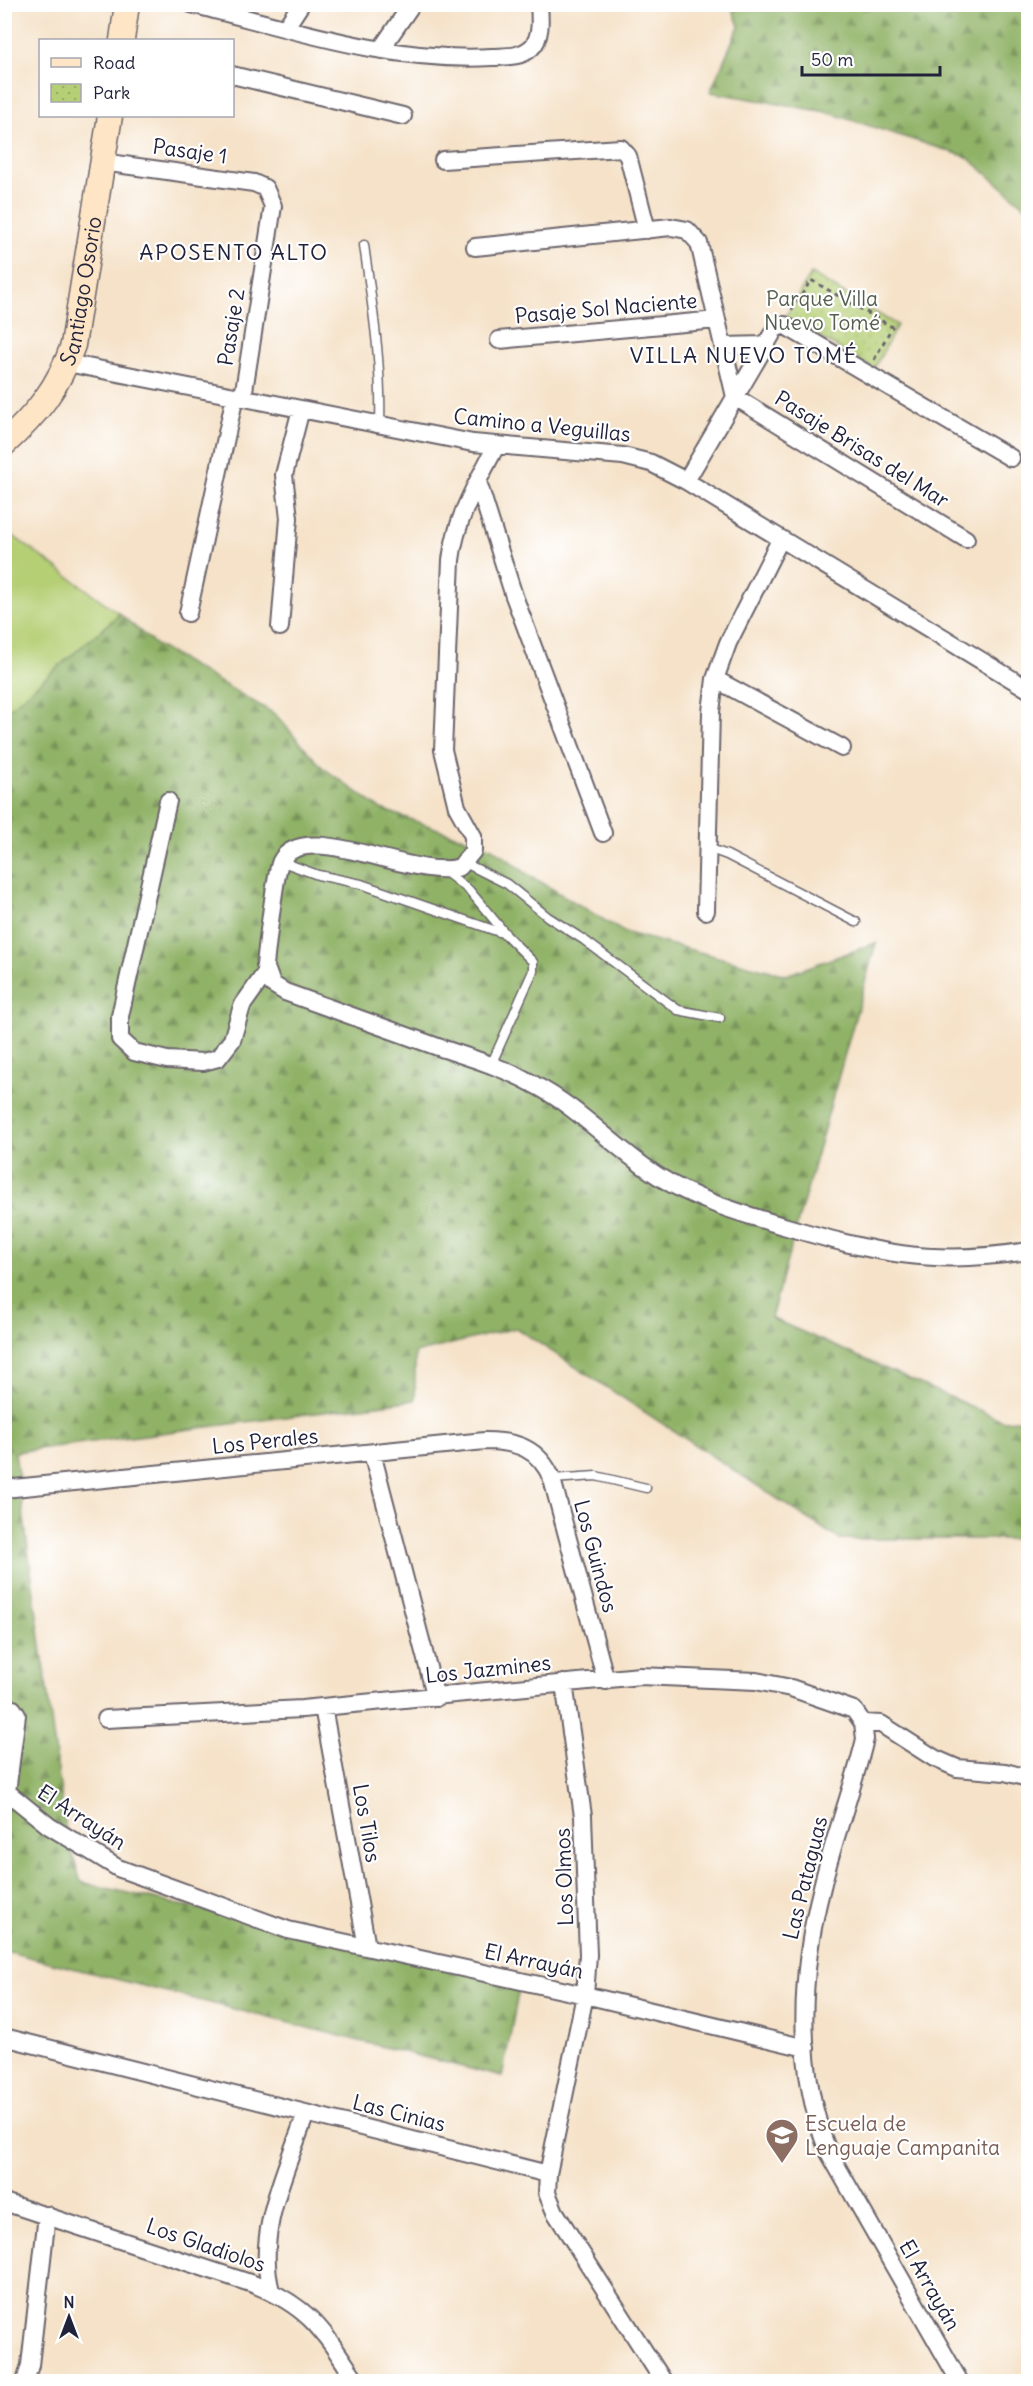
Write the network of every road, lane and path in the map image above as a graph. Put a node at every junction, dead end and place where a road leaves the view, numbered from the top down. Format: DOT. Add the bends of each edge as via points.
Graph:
graph roads {
  1 [pos="127,4"];
  2 [pos="191,4"];
  3 [pos="301,4"];
  4 [pos="412,4"];
  5 [pos="539,4"];
  6 [pos="286,27"];
  7 [pos="122,39"];
  8 [pos="381,49"];
  9 [pos="234,75"];
  10 [pos="403,116"];
  11 [pos="110,117"];
  12 [pos="443,160"];
  13 [pos="102,162"];
  14 [pos="269,193"];
  15 [pos="647,230"];
  16 [pos="364,245"];
  17 [pos="475,247"];
  18 [pos="794,316"];
  19 [pos="717,320"];
  20 [pos="499,340"];
  21 [pos="765,345"];
  22 [pos="723,346"];
  23 [pos="863,357"];
  24 [pos="67,363"];
  25 [pos="870,368"];
  26 [pos="239,397"];
  27 [pos="735,397"];
  28 [pos="301,409"];
  29 [pos="380,424"];
  30 [pos="4,444"];
  31 [pos="496,446"];
  32 [pos="1011,458"];
  33 [pos="686,481"];
  34 [pos="478,482"];
  35 [pos="966,539"];
  36 [pos="780,540"];
  37 [pos="188,613"];
  38 [pos="280,627"];
  39 [pos="715,679"];
  40 [pos="1029,689"];
  41 [pos="842,748"];
  42 [pos="168,801"];
  43 [pos="603,833"];
  44 [pos="708,848"];
  45 [pos="280,861"];
  46 [pos="465,863"];
  47 [pos="442,870"];
  48 [pos="706,911"];
  49 [pos="856,922"];
  50 [pos="506,934"];
  51 [pos="266,972"];
  52 [pos="720,1018"];
  53 [pos="491,1065"];
  54 [pos="1029,1251"];
  55 [pos="529,1449"];
  56 [pos="372,1453"];
  57 [pos="552,1479"];
  58 [pos="646,1488"];
  59 [pos="4,1489"];
  60 [pos="606,1681"];
  61 [pos="564,1683"];
  62 [pos="436,1698"];
  63 [pos="323,1707"];
  64 [pos="4,1708"];
  65 [pos="106,1719"];
  66 [pos="863,1723"];
  67 [pos="1026,1777"];
  68 [pos="367,1947"];
  69 [pos="585,1995"];
  70 [pos="4,2037"];
  71 [pos="806,2048"];
  72 [pos="306,2113"];
  73 [pos="548,2174"];
  74 [pos="4,2202"];
  75 [pos="47,2215"];
  76 [pos="271,2291"];
  77 [pos="25,2382"];
  78 [pos="357,2382"];
  79 [pos="664,2382"];
  80 [pos="960,2382"];
  1 -- 7 [label="street"];
  2 -- 6 [label="street"];
  3 -- 6 [label="street"];
  4 -- 8 [label="street"];
  5 -- 8 [label="street" via="538,39 519,55 440,58"];
  6 -- 8 [label="street"];
  9 -- 10 [label="street"];
  11 -- 13 [label="street, Santiago Osorio"];
  12 -- 15 [label="street" via="624,150"];
  13 -- 14 [label="street, Pasaje 1" via="254,183"];
  13 -- 24 [label="street, Santiago Osorio" via="81,306"];
  14 -- 26 [label="street, Pasaje 2" via="273,206"];
  15 -- 17 [label="street"];
  15 -- 19 [label="street" via="679,228 696,238"];
  16 -- 29 [label="lane" via="376,338"];
  18 -- 25 [label="path" via="790,314 811,280 892,327"];
  19 -- 20 [label="street, Pasaje Sol Naciente"];
  19 -- 22 [label="street"];
  21 -- 22 [label="street"];
  21 -- 25 [label="street" via="777,327 788,326"];
  21 -- 27 [label="street"];
  22 -- 27 [label="street"];
  23 -- 25 [label="path"];
  24 -- 26 [label="street, Camino a Veguillas"];
  24 -- 30 [label="street, Santiago Osorio" via="44,403"];
  25 -- 32 [label="street"];
  26 -- 28 [label="street, Camino a Veguillas"];
  26 -- 37 [label="street, Pasaje 2"];
  27 -- 33 [label="street"];
  27 -- 35 [label="street, Pasaje Brisas del Mar"];
  28 -- 29 [label="street, Camino a Veguillas"];
  28 -- 38 [label="street" via="284,475 289,518"];
  29 -- 31 [label="street, Camino a Veguillas"];
  31 -- 33 [label="street, Camino a Veguillas" via="623,456 651,463"];
  31 -- 34 [label="street"];
  33 -- 36 [label="street, Camino a Veguillas"];
  34 -- 43 [label="street" via="514,596"];
  34 -- 46 [label="street" via="461,517 453,548 442,730 457,807 474,844"];
  36 -- 39 [label="street" via="728,643"];
  36 -- 40 [label="street, Camino a Veguillas"];
  39 -- 41 [label="street"];
  39 -- 44 [label="street"];
  42 -- 51 [label="street" via="120,1016 120,1039 134,1052 167,1060 203,1062 218,1058 232,1040 242,1006"];
  44 -- 48 [label="street"];
  44 -- 49 [label="lane"];
  45 -- 47 [label="street" via="294,849 318,844 404,866"];
  45 -- 50 [label="lane" via="318,875 362,884"];
  45 -- 51 [label="street"];
  46 -- 47 [label="street"];
  46 -- 52 [label="lane" via="507,884 548,918 678,1010"];
  47 -- 50 [label="lane" via="469,890"];
  50 -- 53 [label="lane" via="533,962 533,971"];
  51 -- 53 [label="street" via="272,984 285,992"];
  53 -- 54 [label="street" via="551,1094 655,1174 725,1209 897,1256 952,1259"];
  55 -- 56 [label="street, Los Perales" via="512,1442 485,1441"];
  55 -- 57 [label="street, Los Guindos" via="543,1462"];
  56 -- 59 [label="street, Los Perales"];
  56 -- 62 [label="street"];
  57 -- 58 [label="lane" via="596,1476"];
  57 -- 60 [label="street, Los Guindos"];
  60 -- 61 [label="street, Los Jazmines"];
  60 -- 66 [label="street, Los Jazmines" via="640,1676 756,1681 847,1706"];
  61 -- 62 [label="street, Los Jazmines"];
  61 -- 69 [label="street, Los Olmos" via="584,1816 589,1922"];
  62 -- 63 [label="street, Los Jazmines"];
  63 -- 65 [label="street, Los Jazmines"];
  63 -- 68 [label="street, Los Tilos"];
  64 -- 68 [label="street, El Arrayán" via="13,1709 16,1715 7,1792 49,1827 129,1872 288,1930"];
  66 -- 67 [label="street" via="881,1724 957,1768"];
  66 -- 71 [label="street, Las Pataguas" via="863,1747 816,1909 808,1966"];
  68 -- 69 [label="street, El Arrayán"];
  69 -- 71 [label="street, El Arrayán"];
  69 -- 73 [label="street, Los Olmos"];
  70 -- 72 [label="street, Las Cinias"];
  71 -- 80 [label="street, El Arrayán" via="812,2103 828,2151"];
  72 -- 73 [label="street, Las Cinias"];
  72 -- 76 [label="street" via="267,2231 265,2262"];
  73 -- 79 [label="street" via="547,2193 555,2212"];
  74 -- 75 [label="street, Los Gladiolos"];
  75 -- 76 [label="street, Los Gladiolos"];
  75 -- 77 [label="street"];
  76 -- 78 [label="street, Los Gladiolos" via="313,2320"];
}
